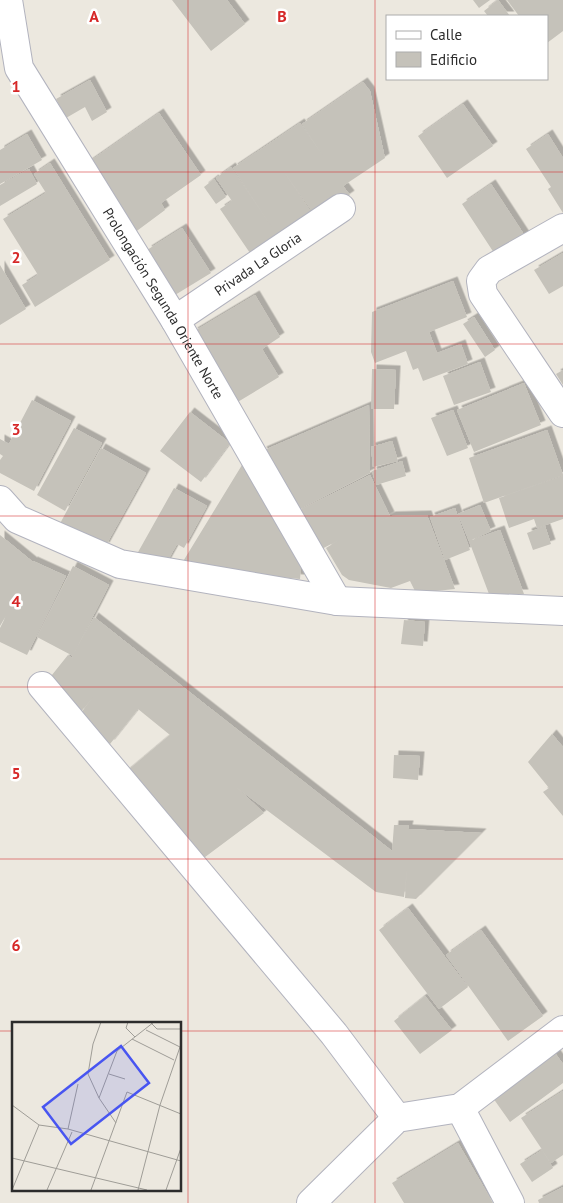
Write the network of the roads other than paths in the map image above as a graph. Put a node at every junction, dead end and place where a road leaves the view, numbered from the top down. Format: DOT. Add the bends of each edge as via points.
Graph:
graph roads {
  1 [pos="8,0"];
  2 [pos="341,208"];
  3 [pos="563,228"];
  4 [pos="175,320"];
  5 [pos="563,413"];
  6 [pos="0,500"];
  7 [pos="337,600"];
  8 [pos="563,611"];
  9 [pos="42,686"];
  10 [pos="563,1030"];
  11 [pos="460,1108"];
  12 [pos="396,1118"];
  13 [pos="311,1203"];
  14 [pos="510,1203"];
  1 -- 4 [label="street, Prolongación Segunda Oriente Norte" via="19,68"];
  2 -- 4 [label="street, Privada La Gloria"];
  3 -- 5 [label="street" via="490,270 481,281 483,294"];
  4 -- 7 [label="street, Prolongación Segunda Oriente Norte"];
  6 -- 7 [label="street" via="17,519 120,564"];
  7 -- 8 [label="street"];
  9 -- 12 [label="street" via="334,1034"];
  10 -- 11 [label="street"];
  11 -- 12 [label="street"];
  11 -- 14 [label="street"];
  12 -- 13 [label="street"];
}
